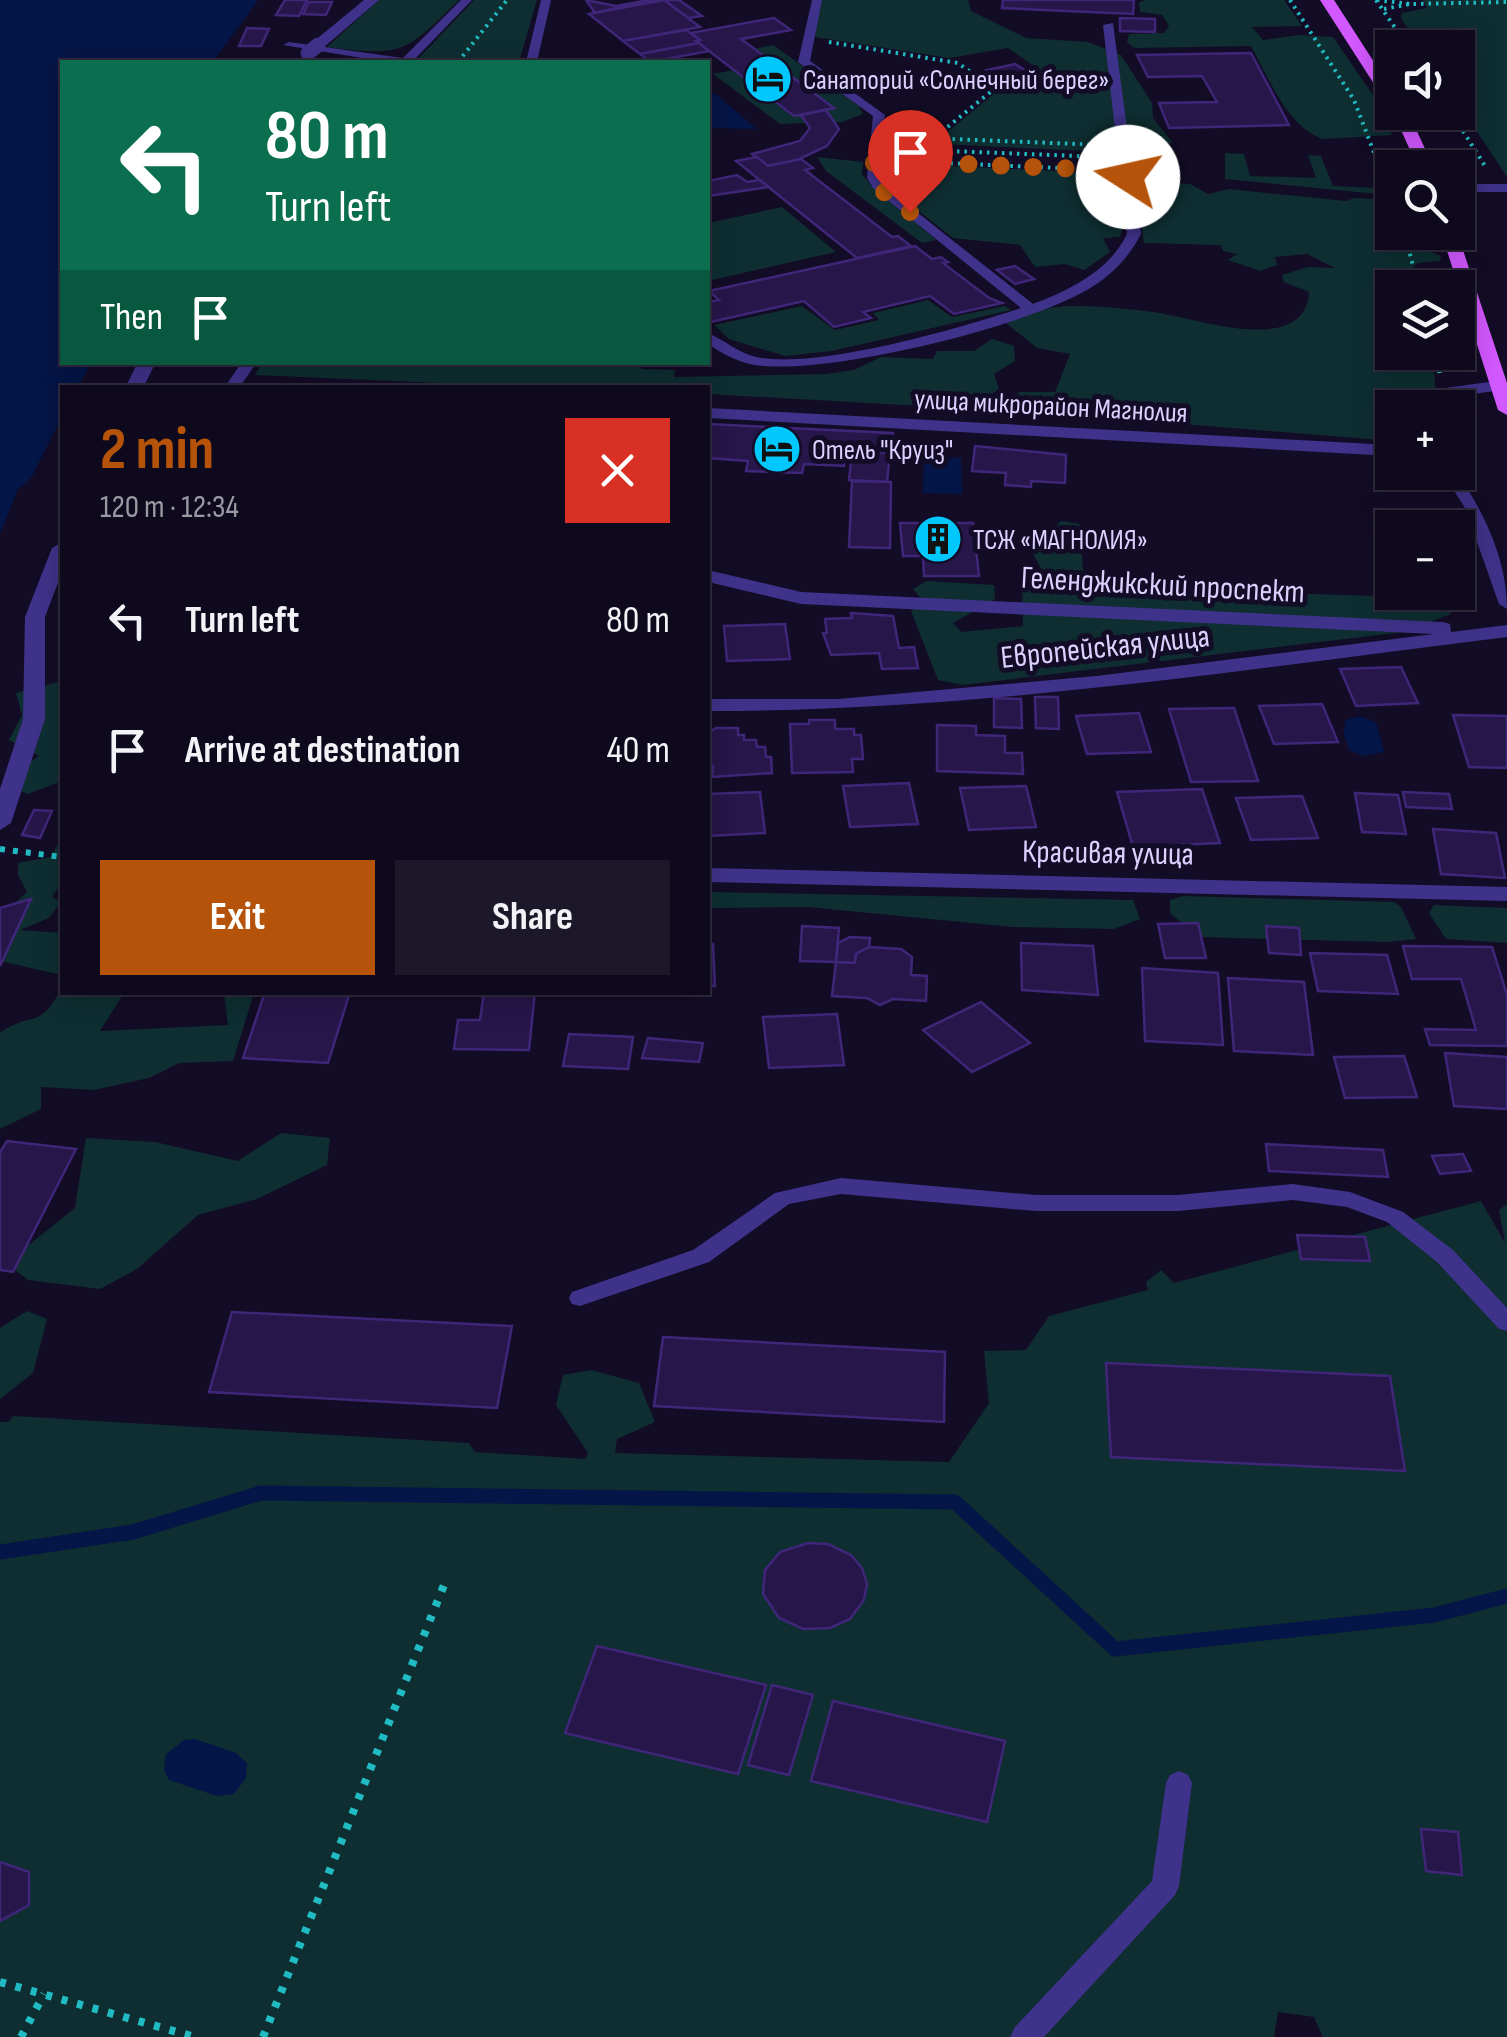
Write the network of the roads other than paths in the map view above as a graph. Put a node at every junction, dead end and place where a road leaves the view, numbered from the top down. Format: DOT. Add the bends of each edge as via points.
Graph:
graph roads {
  1 [pos="372,0"];
  2 [pos="467,0"];
  3 [pos="546,0"];
  4 [pos="817,0"];
  5 [pos="1327,0"];
  6 [pos="1109,25"];
  7 [pos="289,45"];
  8 [pos="309,53"];
  9 [pos="392,60"];
  10 [pos="408,60"];
  11 [pos="531,60"];
  12 [pos="1375,75"];
  13 [pos="1475,188"];
  14 [pos="1503,188"];
  15 [pos="1455,250"];
  16 [pos="1030,308"];
  17 [pos="710,338"];
  18 [pos="1502,386"];
  19 [pos="1456,390"];
  20 [pos="1507,410"];
  21 [pos="710,413"];
  22 [pos="1375,450"];
  23 [pos="1462,490"];
  24 [pos="60,553"];
  25 [pos="710,576"];
  26 [pos="1507,604"];
  27 [pos="1502,632"];
  28 [pos="710,706"];
  29 [pos="0,823"];
  30 [pos="710,876"];
  31 [pos="1507,894"];
  32 [pos="580,1298"];
  33 [pos="1507,1323"];
  34 [pos="1179,1782"];
  35 [pos="1025,2037"];
  1 -- 8 [label="street"];
  2 -- 10 [label="lane"];
  3 -- 11 [label="lane"];
  4 -- 16 [label="lane" via="804,62 879,116 873,178 879,188"];
  5 -- 12 [label="main road"];
  6 -- 16 [label="lane" via="1134,234 1128,248 1087,284"];
  7 -- 9 [label="lane"];
  13 -- 14 [label="lane"];
  15 -- 18 [label="main road"];
  16 -- 17 [label="lane" via="938,336 797,363 738,356"];
  18 -- 19 [label="street"];
  18 -- 20 [label="main road"];
  21 -- 22 [label="street, улица микрорайон Магнолия"];
  23 -- 26 [label="lane"];
  24 -- 29 [label="street" via="35,618 34,719"];
  25 -- 27 [label="street, Геленджикский проспект" via="801,598"];
  27 -- 28 [label="street, Европейская улица" via="1096,682 838,705"];
  30 -- 31 [label="street, Красивая улица"];
  32 -- 33 [label="lane" via="701,1256 783,1198 841,1186 1036,1203 1178,1204 1293,1192 1350,1200 1394,1218 1445,1256"];
  34 -- 35 [label="lane" via="1165,1886"];
}
